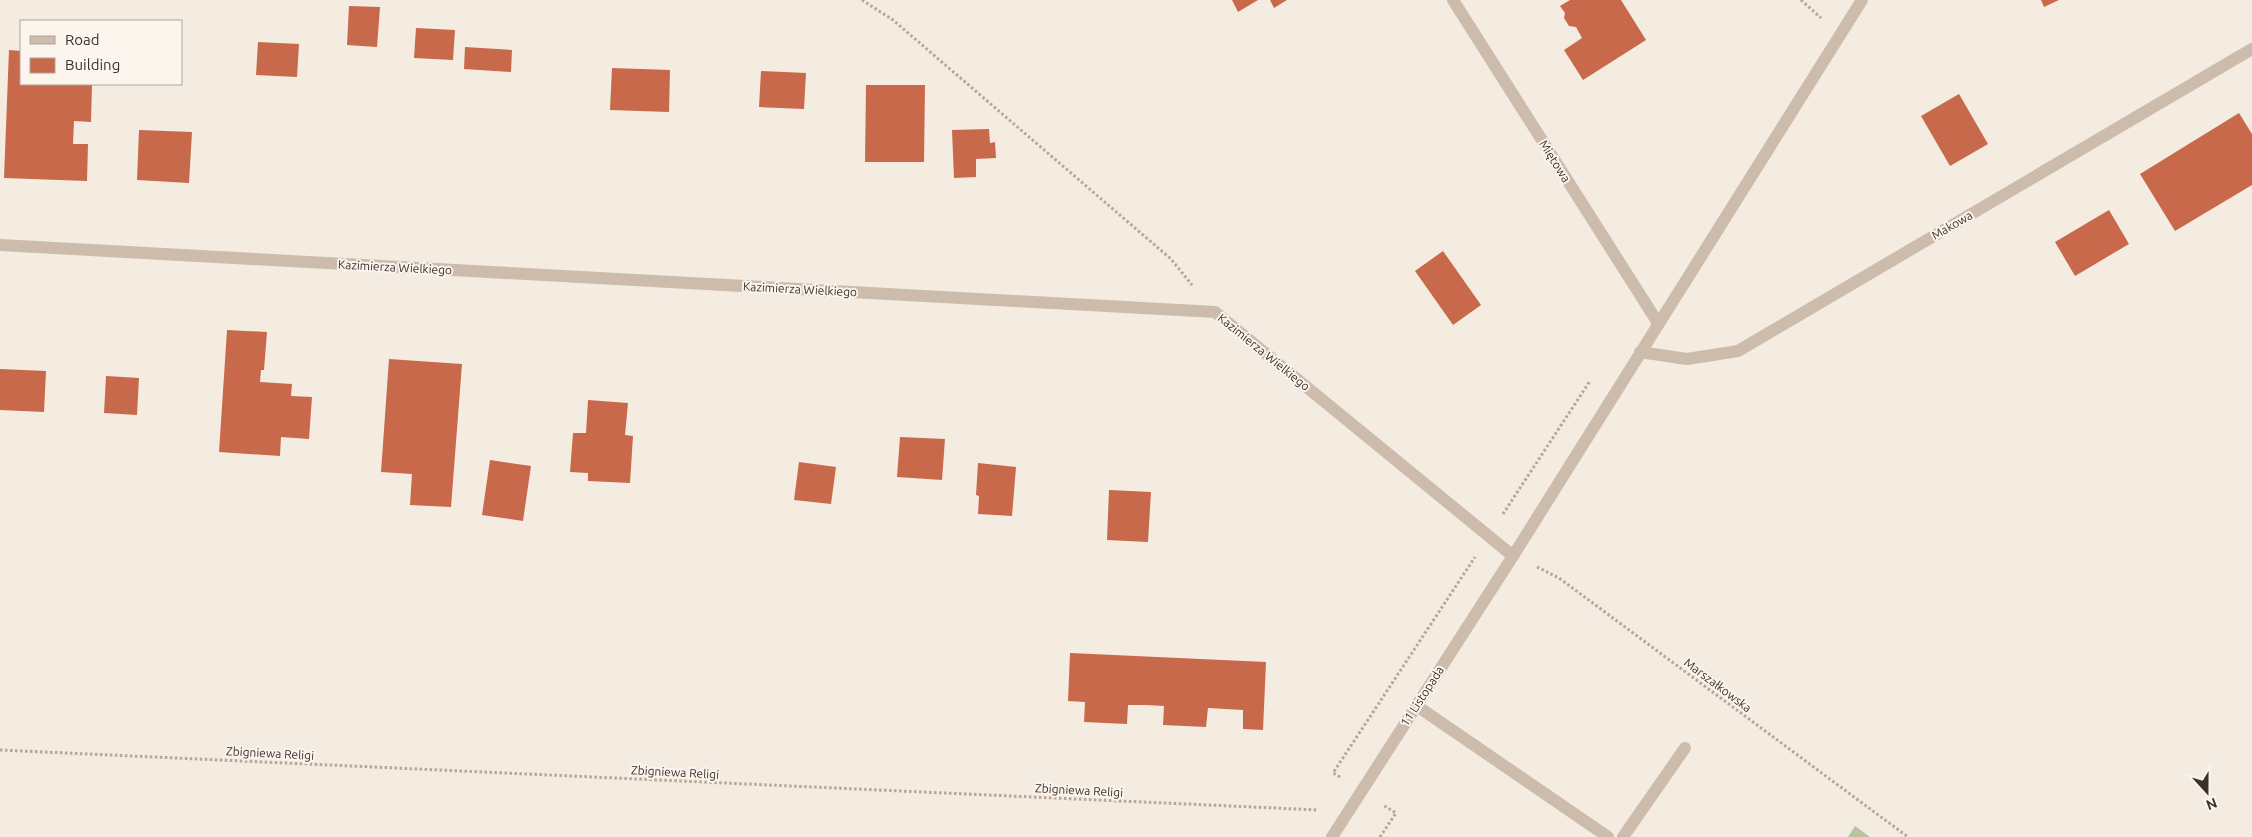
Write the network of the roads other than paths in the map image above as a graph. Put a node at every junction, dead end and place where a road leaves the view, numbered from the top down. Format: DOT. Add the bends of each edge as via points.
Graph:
graph roads {
  1 [pos="1453,0"];
  2 [pos="1862,0"];
  3 [pos="2252,49"];
  4 [pos="0,245"];
  5 [pos="1658,323"];
  6 [pos="1640,352"];
  7 [pos="1512,556"];
  8 [pos="1416,706"];
  9 [pos="1684,748"];
  10 [pos="1332,837"];
  11 [pos="1608,837"];
  12 [pos="1623,837"];
  1 -- 5 [label="street, Miętowa"];
  2 -- 5 [label="street, 11 Listopada"];
  3 -- 6 [label="street, Makowa" via="1738,351 1687,359"];
  4 -- 7 [label="street, Kazimierza Wielkiego" via="1215,312"];
  5 -- 6 [label="street, 11 Listopada"];
  6 -- 7 [label="street, 11 Listopada"];
  7 -- 8 [label="street, 11 Listopada"];
  8 -- 10 [label="street, 11 Listopada"];
  8 -- 11 [label="street"];
  9 -- 12 [label="street"];
}
